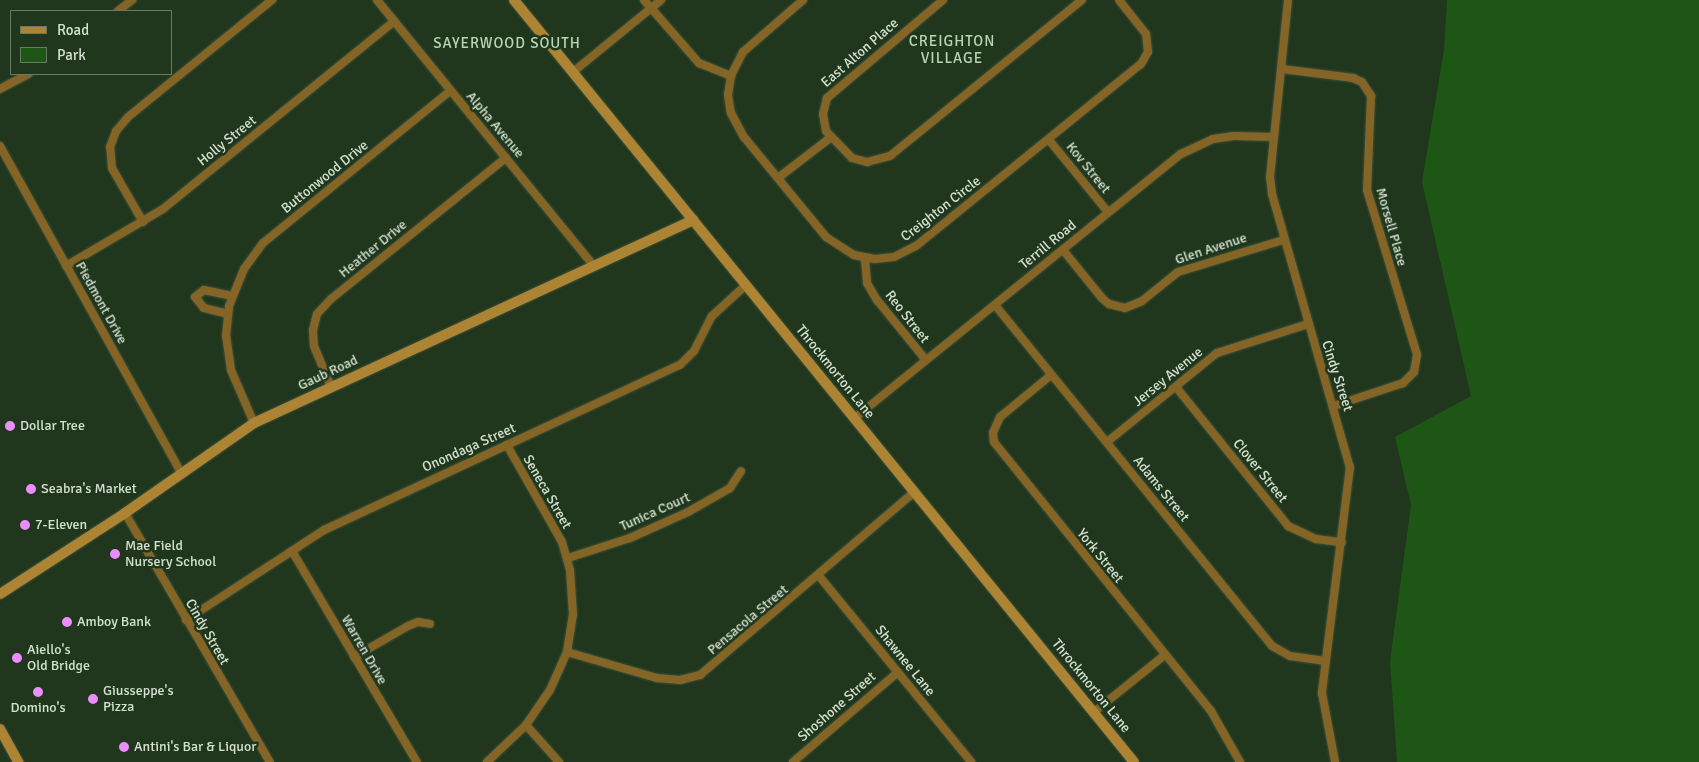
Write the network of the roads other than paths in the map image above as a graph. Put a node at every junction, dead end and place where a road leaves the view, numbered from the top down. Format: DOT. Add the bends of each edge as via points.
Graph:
graph roads {
  1 [pos="132,0"];
  2 [pos="272,0"];
  3 [pos="377,0"];
  4 [pos="514,0"];
  5 [pos="644,0"];
  6 [pos="661,0"];
  7 [pos="803,0"];
  8 [pos="943,0"];
  9 [pos="1082,0"];
  10 [pos="1119,0"];
  11 [pos="1287,0"];
  12 [pos="651,8"];
  13 [pos="119,10"];
  14 [pos="394,21"];
  15 [pos="1282,69"];
  16 [pos="573,72"];
  17 [pos="26,75"];
  18 [pos="731,76"];
  19 [pos="0,89"];
  20 [pos="450,91"];
  21 [pos="1274,137"];
  22 [pos="830,138"];
  23 [pos="1049,140"];
  24 [pos="0,146"];
  25 [pos="506,158"];
  26 [pos="778,178"];
  27 [pos="1108,212"];
  28 [pos="693,220"];
  29 [pos="143,222"];
  30 [pos="1283,240"];
  31 [pos="1063,250"];
  32 [pos="865,259"];
  33 [pos="66,266"];
  34 [pos="594,266"];
  35 [pos="746,285"];
  36 [pos="232,296"];
  37 [pos="995,305"];
  38 [pos="228,314"];
  39 [pos="1308,324"];
  40 [pos="926,360"];
  41 [pos="1051,375"];
  42 [pos="331,387"];
  43 [pos="1176,387"];
  44 [pos="1334,406"];
  45 [pos="856,418"];
  46 [pos="254,423"];
  47 [pos="1107,442"];
  48 [pos="507,445"];
  49 [pos="741,471"];
  50 [pos="180,473"];
  51 [pos="914,492"];
  52 [pos="126,513"];
  53 [pos="1342,542"];
  54 [pos="292,551"];
  55 [pos="568,558"];
  56 [pos="819,576"];
  57 [pos="0,594"];
  58 [pos="186,620"];
  59 [pos="430,624"];
  60 [pos="567,652"];
  61 [pos="1165,655"];
  62 [pos="354,657"];
  63 [pos="1326,661"];
  64 [pos="898,672"];
  65 [pos="1094,712"];
  66 [pos="526,725"];
  67 [pos="0,729"];
  68 [pos="1332,761"];
  69 [pos="18,762"];
  70 [pos="270,762"];
  71 [pos="417,762"];
  72 [pos="487,762"];
  73 [pos="559,762"];
  74 [pos="793,762"];
  75 [pos="971,762"];
  76 [pos="1134,762"];
  77 [pos="1240,762"];
  1 -- 13 [label="street"];
  2 -- 29 [label="street" via="128,117 116,131 110,147 112,168"];
  3 -- 14 [label="street, Alpha Avenue"];
  4 -- 16 [label="street, Throckmorton Lane"];
  5 -- 12 [label="street"];
  6 -- 12 [label="street"];
  7 -- 18 [label="street, Creighton Circle" via="750,44"];
  8 -- 22 [label="street, East Alton Place" via="830,92 822,114"];
  9 -- 22 [label="street" via="883,160 860,162"];
  10 -- 23 [label="street, Creighton Circle" via="1146,34 1146,56 1137,68"];
  11 -- 15 [label="street, Cindy Street"];
  12 -- 16 [label="street"];
  12 -- 18 [label="street" via="699,63"];
  14 -- 20 [label="street, Alpha Avenue"];
  14 -- 29 [label="street, Holly Street"];
  15 -- 21 [label="street, Cindy Street"];
  15 -- 44 [label="street, Morsell Place" via="1353,78 1365,86 1371,96 1366,190 1416,355 1414,372 1403,383"];
  16 -- 28 [label="street, Throckmorton Lane"];
  17 -- 19 [label="street"];
  18 -- 26 [label="street, Creighton Circle" via="728,95 734,120"];
  20 -- 25 [label="street, Alpha Avenue"];
  20 -- 36 [label="street, Buttonwood Drive" via="264,243 244,269"];
  21 -- 27 [label="street, Terrill Road" via="1234,136 1195,146 1165,165"];
  21 -- 30 [label="street, Cindy Street" via="1270,177"];
  22 -- 26 [label="street"];
  23 -- 27 [label="street, Kov Street"];
  23 -- 32 [label="street, Creighton Circle" via="916,246 894,257"];
  24 -- 33 [label="street, Piedmont Drive"];
  25 -- 34 [label="street, Alpha Avenue"];
  25 -- 42 [label="street, Heather Drive" via="331,299 318,314 313,330 314,346"];
  26 -- 32 [label="street, Creighton Circle" via="826,238"];
  27 -- 31 [label="street, Terrill Road"];
  28 -- 34 [label="street, Gaub Road"];
  28 -- 35 [label="street, Throckmorton Lane"];
  29 -- 33 [label="street, Holly Street"];
  30 -- 31 [label="street, Glen Avenue" via="1178,272 1142,301 1126,308 1109,304 1102,298"];
  30 -- 39 [label="street, Cindy Street"];
  31 -- 37 [label="street, Terrill Road"];
  32 -- 40 [label="street, Reo Street" via="871,291"];
  33 -- 50 [label="street, Piedmont Drive"];
  34 -- 42 [label="street, Gaub Road"];
  35 -- 45 [label="street, Throckmorton Lane"];
  35 -- 48 [label="street, Onondaga Street" via="712,316 694,351 680,365"];
  36 -- 38 [label="street, Buttonwood Drive"];
  36 -- 38 [label="street" via="204,290 195,297 204,308"];
  37 -- 40 [label="street, Terrill Road"];
  37 -- 41 [label="street, Adams Street"];
  38 -- 46 [label="street, Buttonwood Drive" via="226,336 232,370"];
  39 -- 43 [label="street, Jersey Avenue" via="1217,353"];
  39 -- 44 [label="street, Cindy Street"];
  40 -- 45 [label="street, Terrill Road"];
  41 -- 47 [label="street, Adams Street"];
  41 -- 61 [label="street, York Street" via="1000,417 992,433 994,442"];
  42 -- 46 [label="street, Gaub Road"];
  43 -- 47 [label="street, Jersey Avenue"];
  43 -- 53 [label="street, Clover Street" via="1288,526 1316,539"];
  44 -- 53 [label="street, Cindy Street" via="1350,467"];
  45 -- 51 [label="street, Throckmorton Lane"];
  46 -- 50 [label="street, Gaub Road"];
  47 -- 63 [label="street, Adams Street" via="1272,646 1290,656"];
  48 -- 54 [label="street, Onondaga Street" via="356,514"];
  48 -- 55 [label="street, Seneca Street" via="555,526"];
  49 -- 55 [label="street, Tunica Court" via="724,492 688,512 630,538"];
  50 -- 52 [label="street, Gaub Road"];
  51 -- 56 [label="street, Pensacola Street"];
  51 -- 65 [label="street, Throckmorton Lane"];
  52 -- 57 [label="street, Gaub Road"];
  52 -- 58 [label="street, Cindy Street"];
  53 -- 63 [label="street, Cindy Street"];
  54 -- 58 [label="street, Onondaga Street"];
  54 -- 62 [label="street, Warren Drive"];
  55 -- 60 [label="street, Seneca Street" via="572,614"];
  56 -- 60 [label="street, Pensacola Street" via="719,662 691,678 657,678"];
  56 -- 64 [label="street, Shawnee Lane"];
  58 -- 70 [label="street, Cindy Street"];
  59 -- 62 [label="street" via="418,622 408,626"];
  60 -- 66 [label="street, Seneca Street" via="550,690"];
  61 -- 65 [label="street"];
  61 -- 77 [label="street, York Street" via="1211,711"];
  62 -- 71 [label="street, Warren Drive"];
  63 -- 68 [label="street, Cindy Street" via="1323,710"];
  64 -- 74 [label="street, Shoshone Street"];
  64 -- 75 [label="street, Shawnee Lane"];
  65 -- 76 [label="street, Throckmorton Lane"];
  66 -- 72 [label="street, Seneca Street"];
  66 -- 73 [label="street"];
  67 -- 69 [label="street"];
}
